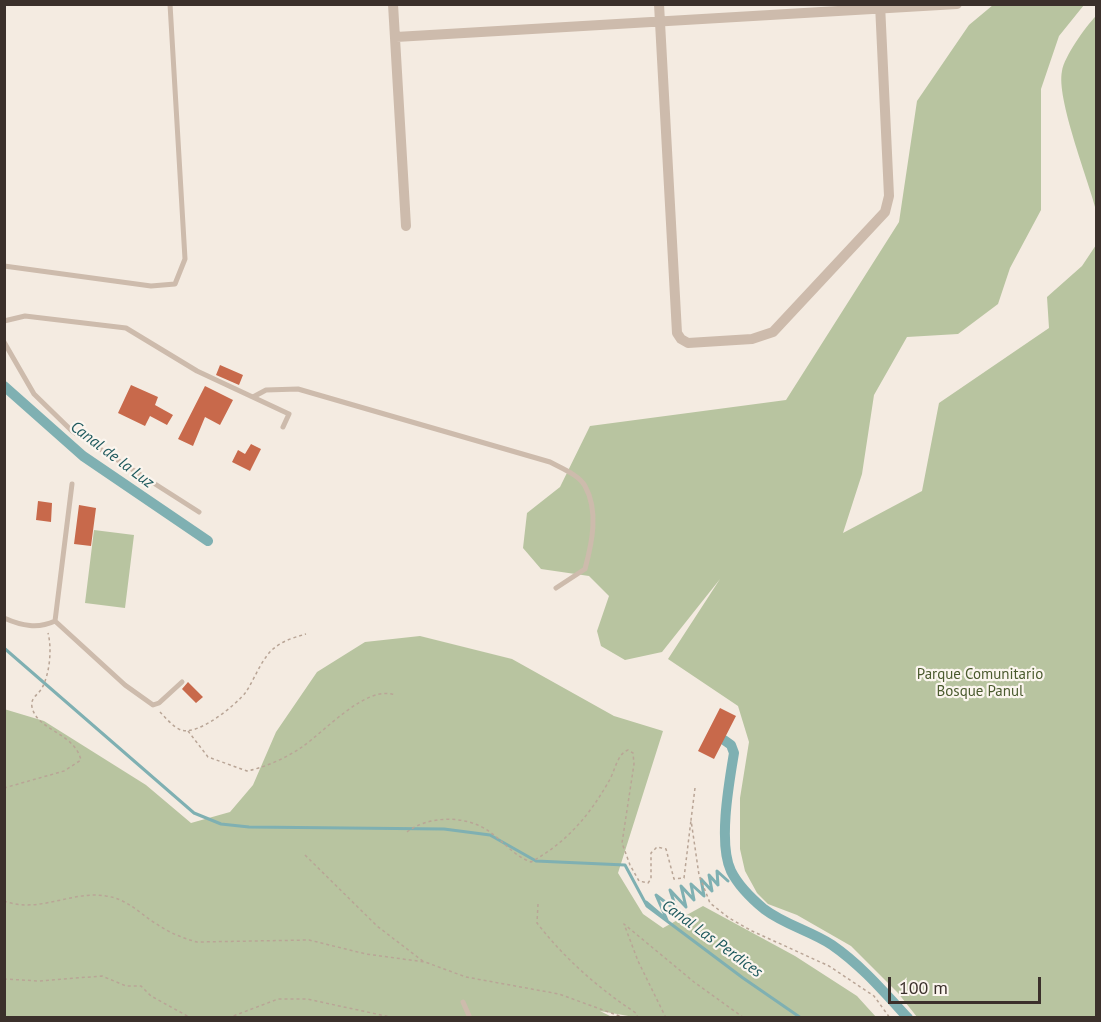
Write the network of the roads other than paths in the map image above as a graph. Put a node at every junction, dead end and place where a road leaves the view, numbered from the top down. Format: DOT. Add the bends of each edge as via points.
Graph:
graph roads {
  1 [pos="170,4"];
  2 [pos="393,4"];
  3 [pos="659,4"];
  4 [pos="957,4"];
  5 [pos="880,6"];
  6 [pos="660,21"];
  7 [pos="396,36"];
  8 [pos="406,226"];
  9 [pos="4,266"];
  10 [pos="4,321"];
  11 [pos="4,342"];
  12 [pos="253,397"];
  13 [pos="283,427"];
  14 [pos="72,484"];
  15 [pos="199,512"];
  16 [pos="556,588"];
  17 [pos="4,618"];
  18 [pos="55,621"];
  19 [pos="182,682"];
  20 [pos="463,1002"];
  21 [pos="470,1017"];
  1 -- 9 [label="lane" via="185,259 175,284 150,286"];
  2 -- 7 [label="street"];
  3 -- 6 [label="street"];
  4 -- 5 [label="street"];
  5 -- 6 [label="street"];
  5 -- 6 [label="street" via="887,208 773,332 728,341 688,343 677,333"];
  6 -- 7 [label="street"];
  7 -- 8 [label="street"];
  10 -- 12 [label="lane" via="25,316 126,328 197,371"];
  11 -- 15 [label="lane" via="34,394 72,431"];
  12 -- 13 [label="lane" via="289,414"];
  12 -- 16 [label="lane" via="266,390 298,389 550,462 570,473 585,485 593,511 591,545 585,569"];
  14 -- 18 [label="lane"];
  17 -- 18 [label="lane" via="43,626"];
  18 -- 19 [label="lane" via="125,685 153,705"];
  20 -- 21 [label="lane"];
}
